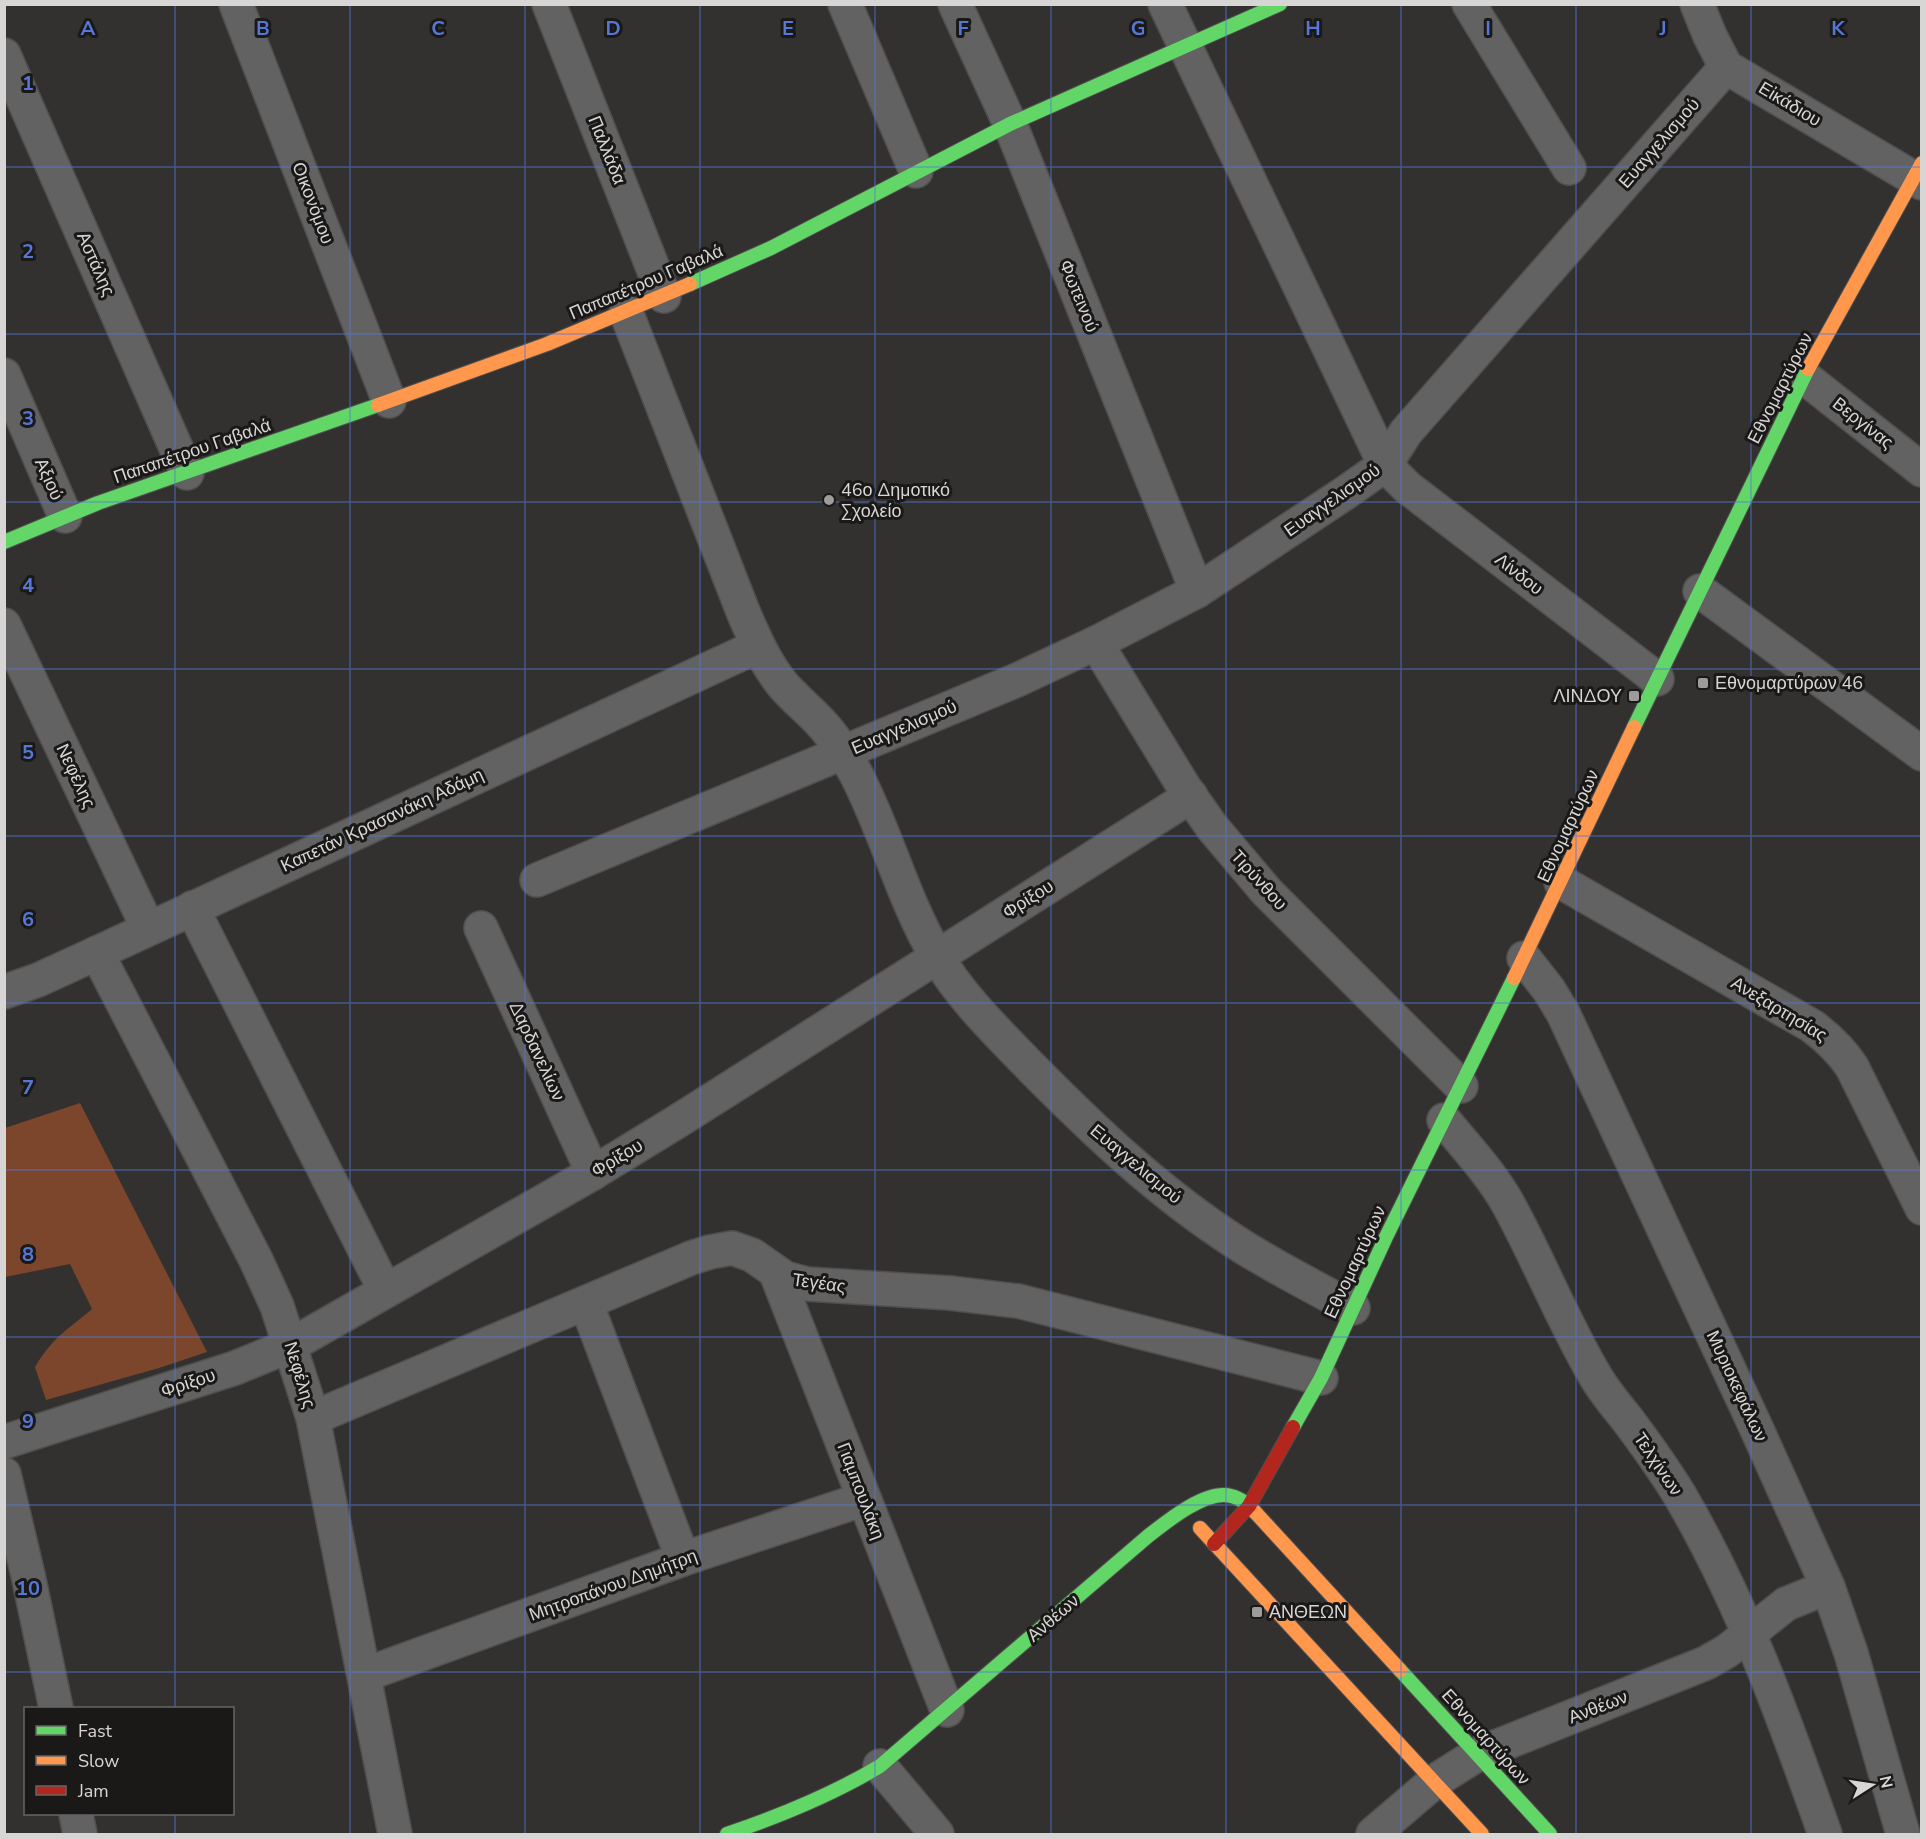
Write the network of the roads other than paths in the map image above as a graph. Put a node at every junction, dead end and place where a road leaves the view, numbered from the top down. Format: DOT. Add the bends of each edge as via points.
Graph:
graph roads {
  1 [pos="236,4"];
  2 [pos="549,4"];
  3 [pos="845,4"];
  4 [pos="956,4"];
  5 [pos="1165,4"];
  6 [pos="1280,4"];
  7 [pos="1469,4"];
  8 [pos="1697,4"];
  9 [pos="1184,46"];
  10 [pos="4,55"];
  11 [pos="1726,67"];
  12 [pos="1010,124"];
  13 [pos="1569,168"];
  14 [pos="916,171"];
  15 [pos="1918,175"];
  16 [pos="664,296"];
  17 [pos="626,312"];
  18 [pos="4,375"];
  19 [pos="1804,377"];
  20 [pos="389,401"];
  21 [pos="1385,465"];
  22 [pos="1922,470"];
  23 [pos="187,473"];
  24 [pos="66,516"];
  25 [pos="4,542"];
  26 [pos="1197,591"];
  27 [pos="1700,591"];
  28 [pos="4,625"];
  29 [pos="1096,643"];
  30 [pos="758,646"];
  31 [pos="1657,679"];
  32 [pos="843,752"];
  33 [pos="1922,754"];
  34 [pos="1191,796"];
  35 [pos="537,880"];
  36 [pos="1561,882"];
  37 [pos="192,908"];
  38 [pos="148,928"];
  39 [pos="481,928"];
  40 [pos="97,953"];
  41 [pos="937,957"];
  42 [pos="1524,958"];
  43 [pos="4,992"];
  44 [pos="1461,1086"];
  45 [pos="1444,1119"];
  46 [pos="593,1173"];
  47 [pos="1922,1208"];
  48 [pos="776,1273"];
  49 [pos="385,1290"];
  50 [pos="586,1303"];
  51 [pos="1353,1308"];
  52 [pos="291,1345"];
  53 [pos="1321,1378"];
  54 [pos="313,1418"];
  55 [pos="4,1442"];
  56 [pos="4,1474"];
  57 [pos="864,1499"];
  58 [pos="1244,1502"];
  59 [pos="1186,1511"];
  60 [pos="1214,1544"];
  61 [pos="683,1558"];
  62 [pos="1828,1587"];
  63 [pos="1749,1632"];
  64 [pos="364,1675"];
  65 [pos="56,1707"];
  66 [pos="947,1710"];
  67 [pos="1478,1754"];
  68 [pos="880,1766"];
  69 [pos="1435,1781"];
  70 [pos="76,1815"];
  71 [pos="80,1834"];
  72 [pos="395,1834"];
  73 [pos="727,1834"];
  74 [pos="937,1834"];
  75 [pos="1373,1834"];
  76 [pos="1482,1834"];
  77 [pos="1550,1834"];
  78 [pos="1825,1834"];
  79 [pos="1903,1834"];
  1 -- 20 [label="street, Οικονόμου"];
  2 -- 16 [label="street, Παλλάδα"];
  3 -- 14 [label="street"];
  4 -- 12 [label="street, Φωτεινού"];
  5 -- 9 [label="street, Λίνδου"];
  6 -- 9 [label="street, Παπαπέτρου Γαβαλά"];
  7 -- 13 [label="street"];
  8 -- 11 [label="street"];
  9 -- 12 [label="street, Παπαπέτρου Γαβαλά"];
  9 -- 21 [label="street, Λίνδου"];
  10 -- 23 [label="street, Αστάλης"];
  11 -- 15 [label="street, Εἰκάδιου"];
  11 -- 21 [label="street, Ευαγγελισμού" via="1406,432"];
  12 -- 14 [label="street, Παπαπέτρου Γαβαλά"];
  12 -- 26 [label="street, Φωτεινού"];
  14 -- 16 [label="street, Παπαπέτρου Γαβαλά" via="771,248"];
  15 -- 19 [label="street, Εθνομαρτύρων"];
  16 -- 17 [label="street, Παπαπέτρου Γαβαλά"];
  17 -- 20 [label="street, Παπαπέτρου Γαβαλά"];
  17 -- 30 [label="street, Ευαγγελισμού"];
  18 -- 24 [label="street, Αξιού"];
  19 -- 22 [label="street, Βεργίνας"];
  19 -- 27 [label="street, Εθνομαρτύρων"];
  20 -- 23 [label="street, Παπαπέτρου Γαβαλά"];
  21 -- 26 [label="street, Ευαγγελισμού"];
  21 -- 31 [label="street, Λίνδου" via="1407,487"];
  23 -- 24 [label="street, Παπαπέτρου Γαβαλά"];
  24 -- 25 [label="street, Παπαπέτρου Γαβαλά"];
  26 -- 29 [label="street, Ευαγγελισμού"];
  27 -- 31 [label="street, Εθνομαρτύρων"];
  27 -- 33 [label="street"];
  28 -- 38 [label="street, Νεφέλης"];
  29 -- 32 [label="street, Ευαγγελισμού"];
  29 -- 34 [label="street, Τιρύνθου"];
  30 -- 32 [label="street, Ευαγγελισμού" via="784,686"];
  30 -- 37 [label="street, Καπετάν Κρασανάκη Αδάμη"];
  31 -- 36 [label="street, Εθνομαρτύρων"];
  32 -- 35 [label="street, Ευαγγελισμού"];
  32 -- 41 [label="street, Ευαγγελισμού" via="870,803"];
  34 -- 41 [label="street, Φρίξου"];
  34 -- 44 [label="street, Τιρύνθου" via="1267,892"];
  36 -- 42 [label="street, Εθνομαρτύρων"];
  36 -- 47 [label="street, Ανεξαρτησίας" via="1829,1039 1852,1067"];
  37 -- 38 [label="street, Καπετάν Κρασανάκη Αδάμη"];
  37 -- 49 [label="street"];
  38 -- 40 [label="street, Καπετάν Κρασανάκη Αδάμη"];
  39 -- 46 [label="street, Δαρδανελίων"];
  40 -- 43 [label="street, Καπετάν Κρασανάκη Αδάμη"];
  40 -- 52 [label="street, Νεφέλης" via="256,1260"];
  41 -- 46 [label="street, Φρίξου"];
  41 -- 51 [label="street, Ευαγγελισμού" via="984,1019 1122,1155 1236,1242"];
  42 -- 44 [label="street, Εθνομαρτύρων"];
  42 -- 62 [label="street, Μυριοκεφάλων" via="1563,1013"];
  44 -- 45 [label="street, Εθνομαρτύρων"];
  45 -- 51 [label="street, Εθνομαρτύρων"];
  45 -- 63 [label="street, Τελχίνων" via="1506,1201 1580,1349 1678,1493"];
  46 -- 49 [label="street, Φρίξου"];
  48 -- 50 [label="street, Τεγέας" via="742,1250 723,1249 691,1258"];
  48 -- 53 [label="street, Τεγέας" via="807,1284 1018,1301"];
  48 -- 57 [label="street, Γιαμπουλάκη"];
  49 -- 52 [label="street, Φρίξου"];
  50 -- 54 [label="street, Τεγέας"];
  50 -- 61 [label="street"];
  51 -- 53 [label="street, Εθνομαρτύρων"];
  52 -- 54 [label="street, Νεφέλης"];
  52 -- 55 [label="street, Φρίξου" via="235,1368"];
  53 -- 58 [label="street, Εθνομαρτύρων"];
  54 -- 64 [label="street, Νεφέλης"];
  56 -- 65 [label="street"];
  57 -- 61 [label="street, Μητροπάνου Δημήτρη"];
  57 -- 66 [label="street, Γιαμπουλάκη"];
  58 -- 59 [label="street, Ανθέων" via="1217,1496"];
  58 -- 60 [label="street, Εθνομαρτύρων"];
  58 -- 67 [label="street, Εθνομαρτύρων"];
  59 -- 60 [label="street"];
  59 -- 66 [label="street, Ανθέων" via="1139,1543"];
  60 -- 69 [label="street"];
  61 -- 64 [label="street, Μητροπάνου Δημήτρη"];
  62 -- 63 [label="street, Ανθέων" via="1785,1604"];
  62 -- 79 [label="street, Μυριοκεφάλων"];
  63 -- 67 [label="street, Ανθέων" via="1727,1650 1683,1674"];
  63 -- 78 [label="street, Τελχίνων"];
  64 -- 72 [label="street, Νεφέλης"];
  66 -- 68 [label="street, Ανθέων"];
  67 -- 69 [label="street, Ανθέων"];
  67 -- 77 [label="street, Εθνομαρτύρων"];
  68 -- 73 [label="street, Ανθέων" via="832,1793"];
  68 -- 74 [label="street"];
  69 -- 75 [label="street, Ανθέων"];
  69 -- 76 [label="street"];
  70 -- 71 [label="street"];
}
